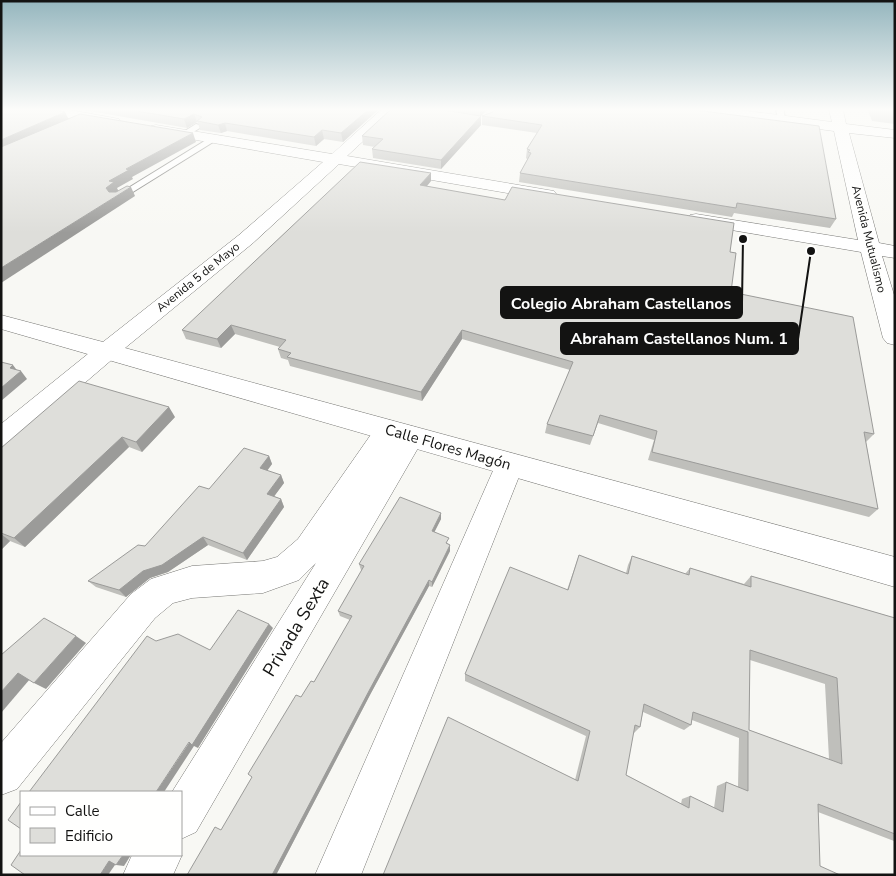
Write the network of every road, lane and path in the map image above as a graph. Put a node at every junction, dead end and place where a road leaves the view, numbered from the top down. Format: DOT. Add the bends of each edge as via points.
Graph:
graph roads {
  1 [pos="194,151"];
  2 [pos="287,151"];
  3 [pos="346,151"];
  4 [pos="847,151"];
  5 [pos="337,159"];
  6 [pos="564,197"];
  7 [pos="117,198"];
  8 [pos="682,217"];
  9 [pos="870,248"];
  10 [pos="895,252"];
  11 [pos="1,322"];
  12 [pos="895,338"];
  13 [pos="107,351"];
  14 [pos="400,433"];
  15 [pos="1,439"];
  16 [pos="510,464"];
  17 [pos="895,572"];
  18 [pos="2,774"];
  19 [pos="182,815"];
  20 [pos="157,856"];
  21 [pos="146,875"];
  22 [pos="338,875"];
  1 -- 7 [label="lane"];
  2 -- 5 [label="street"];
  3 -- 5 [label="street, Avenida 5 de Mayo"];
  4 -- 9 [label="street, Avenida Mutualismo"];
  5 -- 6 [label="street"];
  5 -- 13 [label="street, Avenida 5 de Mayo" via="246,239"];
  8 -- 9 [label="street"];
  9 -- 10 [label="street"];
  9 -- 12 [label="street, Avenida Mutualismo"];
  11 -- 13 [label="street, Calle Flores Magón"];
  13 -- 14 [label="street, Calle Flores Magón"];
  13 -- 15 [label="street, Avenida 5 de Mayo"];
  14 -- 16 [label="street, Calle Flores Magón"];
  14 -- 18 [label="street" via="309,549 287,569 263,577 192,582 163,590 143,606"];
  14 -- 19 [label="street, Privada Sexta"];
  16 -- 17 [label="street, Calle Flores Magón"];
  16 -- 22 [label="street"];
  20 -- 21 [label="street"];
}
